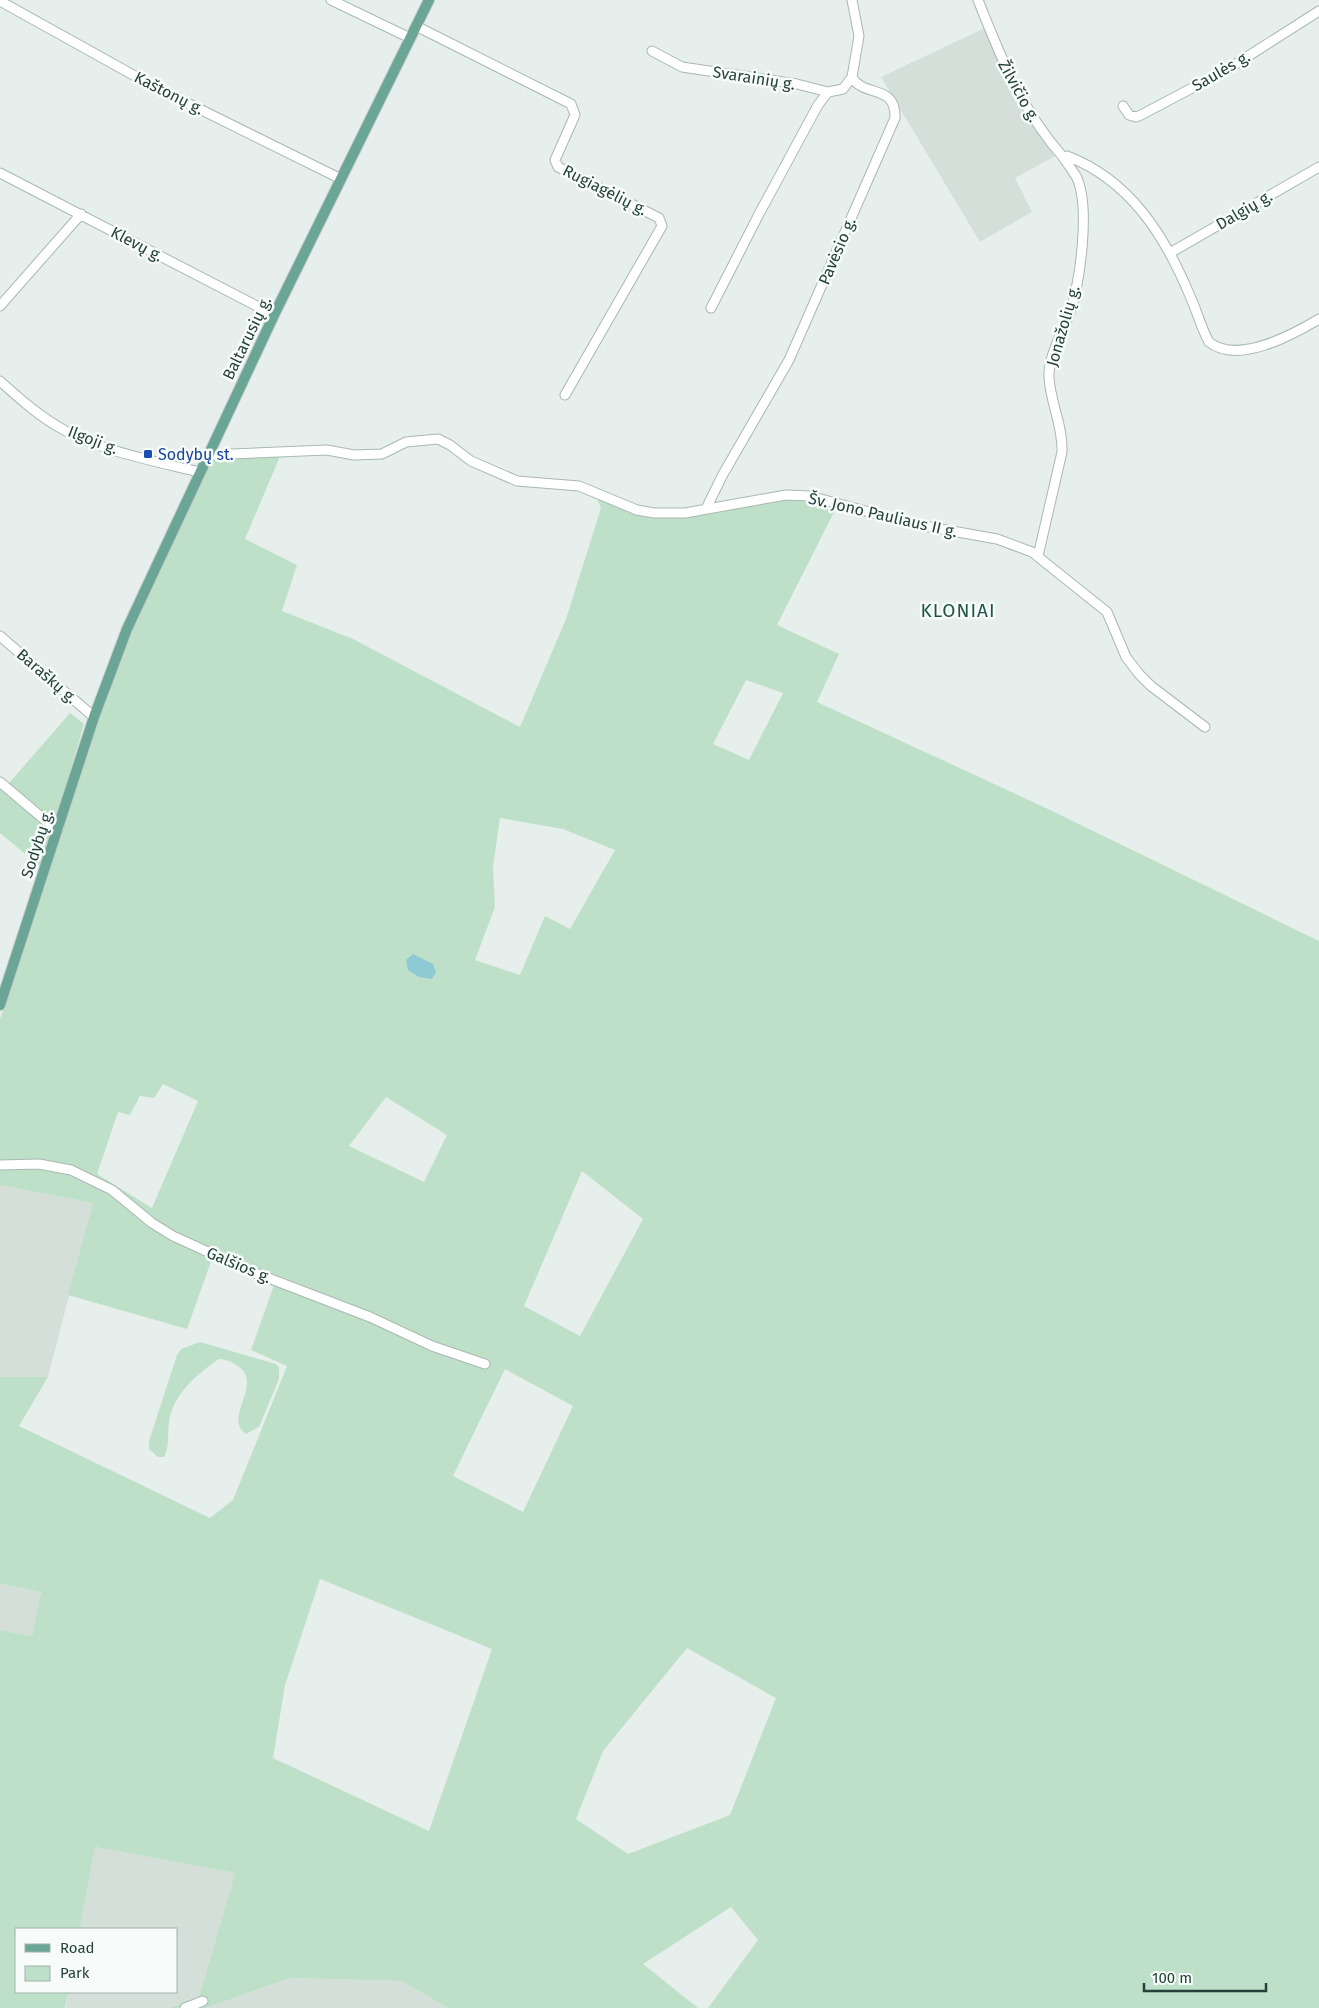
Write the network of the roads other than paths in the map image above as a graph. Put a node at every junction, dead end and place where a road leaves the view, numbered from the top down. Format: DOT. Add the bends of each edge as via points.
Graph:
graph roads {
  1 [pos="330,0"];
  2 [pos="429,0"];
  3 [pos="852,0"];
  4 [pos="978,0"];
  5 [pos="0,1"];
  6 [pos="1319,11"];
  7 [pos="416,26"];
  8 [pos="410,38"];
  9 [pos="652,51"];
  10 [pos="852,77"];
  11 [pos="828,92"];
  12 [pos="1123,106"];
  13 [pos="1063,157"];
  14 [pos="1319,167"];
  15 [pos="0,173"];
  16 [pos="341,179"];
  17 [pos="81,214"];
  18 [pos="1170,252"];
  19 [pos="0,306"];
  20 [pos="711,308"];
  21 [pos="274,315"];
  22 [pos="1319,319"];
  23 [pos="0,381"];
  24 [pos="565,394"];
  25 [pos="207,455"];
  26 [pos="199,472"];
  27 [pos="706,509"];
  28 [pos="1038,556"];
  29 [pos="0,636"];
  30 [pos="102,693"];
  31 [pos="94,717"];
  32 [pos="1205,727"];
  33 [pos="0,782"];
  34 [pos="59,827"];
  35 [pos="0,1004"];
  36 [pos="0,1165"];
  37 [pos="485,1364"];
  38 [pos="203,2001"];
  39 [pos="185,2008"];
  1 -- 8 [label="street"];
  2 -- 7 [label="main road, Baltarusių g."];
  3 -- 10 [label="street" via="859,36"];
  4 -- 13 [label="street, Žilvičio g." via="1018,94"];
  5 -- 16 [label="street, Kaštonų g." via="153,86"];
  6 -- 12 [label="street, Saulės g." via="1228,69 1136,118 1129,115"];
  7 -- 8 [label="main road, Baltarusių g."];
  7 -- 24 [label="street, Rugiagėlių g." via="571,104 575,115 555,160 558,167 662,222"];
  8 -- 16 [label="main road, Baltarusių g."];
  9 -- 11 [label="street, Svarainių g." via="682,67"];
  10 -- 11 [label="street" via="842,89"];
  10 -- 27 [label="street, Pavėsio g." via="858,84 879,91 890,99 896,108 895,118 788,360"];
  11 -- 20 [label="street" via="818,104"];
  13 -- 18 [label="street" via="1096,169 1147,215"];
  13 -- 28 [label="street, Jonažolių g." via="1076,178 1083,203 1082,253 1071,309 1050,364 1049,377 1062,452"];
  14 -- 18 [label="street, Dalgių g."];
  15 -- 17 [label="street, Klevų g."];
  16 -- 21 [label="main road, Baltarusių g."];
  17 -- 19 [label="street"];
  17 -- 21 [label="street, Klevų g."];
  18 -- 22 [label="street" via="1205,335 1216,347 1224,350 1257,347 1291,335"];
  21 -- 25 [label="main road, Baltarusių g."];
  23 -- 26 [label="street, Ilgoji g." via="65,431 137,457"];
  25 -- 26 [label="main road, Baltarusių g."];
  25 -- 27 [label="street, Šv. Jono Pauliaus II g." via="327,450 354,455 382,454 406,442 438,440 471,461 517,481 579,486 637,510 654,513"];
  26 -- 30 [label="main road, Baltarusių g." via="127,628"];
  27 -- 28 [label="street, Šv. Jono Pauliaus II g." via="786,495 810,496 913,524 997,539"];
  28 -- 32 [label="street, Šv. Jono Pauliaus II g." via="1107,612 1126,657 1139,674"];
  29 -- 31 [label="street, Baraškų g."];
  30 -- 31 [label="main road, Sodybų g."];
  31 -- 34 [label="main road, Sodybų g."];
  33 -- 34 [label="street" via="46,821"];
  34 -- 35 [label="main road, Sodybų g."];
  36 -- 37 [label="street, Galšios g." via="39,1164 71,1170 112,1190 173,1236 432,1346"];
  38 -- 39 [label="street"];
}
